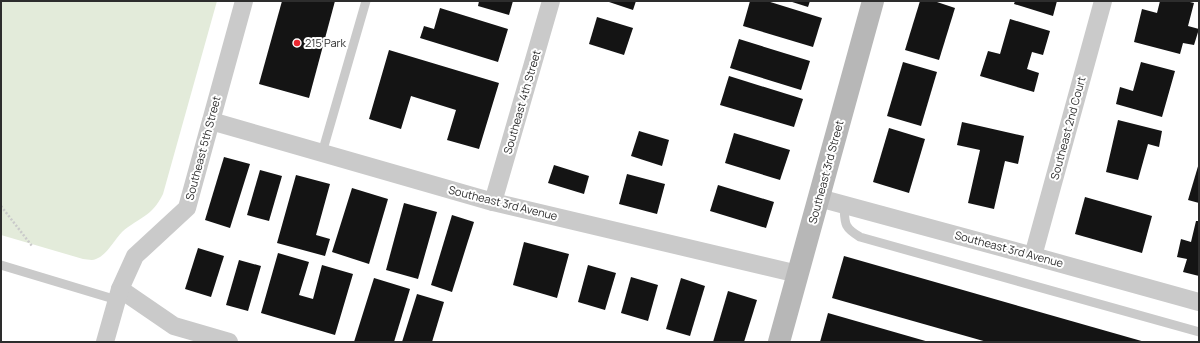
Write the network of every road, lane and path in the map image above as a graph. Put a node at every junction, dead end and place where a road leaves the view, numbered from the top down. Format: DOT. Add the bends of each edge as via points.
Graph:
graph roads {
  1 [pos="244,1"];
  2 [pos="366,1"];
  3 [pos="551,1"];
  4 [pos="873,1"];
  5 [pos="1103,1"];
  6 [pos="211,121"];
  7 [pos="322,153"];
  8 [pos="819,198"];
  9 [pos="493,202"];
  10 [pos="844,205"];
  11 [pos="1,206"];
  12 [pos="32,246"];
  13 [pos="1033,256"];
  14 [pos="1,265"];
  15 [pos="798,274"];
  16 [pos="118,294"];
  17 [pos="1199,302"];
  18 [pos="1199,332"];
  19 [pos="105,342"];
  20 [pos="229,342"];
  21 [pos="779,342"];
  1 -- 6 [label="street, Southeast 5th Street"];
  2 -- 7 [label="lane"];
  3 -- 9 [label="street, Southeast 4th Street"];
  4 -- 8 [label="street, Southeast 3rd Street"];
  5 -- 13 [label="street, Southeast 2nd Court"];
  6 -- 7 [label="street, Southeast 3rd Avenue"];
  6 -- 16 [label="street, Southeast 5th Street" via="187,208 135,256"];
  7 -- 9 [label="street, Southeast 3rd Avenue"];
  8 -- 10 [label="street, Southeast 3rd Avenue"];
  8 -- 15 [label="street, Southeast 3rd Street"];
  9 -- 15 [label="street, Southeast 3rd Avenue"];
  10 -- 13 [label="street, Southeast 3rd Avenue"];
  10 -- 18 [label="lane" via="846,225 860,237"];
  11 -- 12 [label="path"];
  13 -- 17 [label="street, Southeast 3rd Avenue"];
  14 -- 16 [label="lane"];
  15 -- 21 [label="street, Southeast 3rd Street"];
  16 -- 19 [label="street, Southeast 5th Street"];
  16 -- 20 [label="street" via="174,326"];
}
